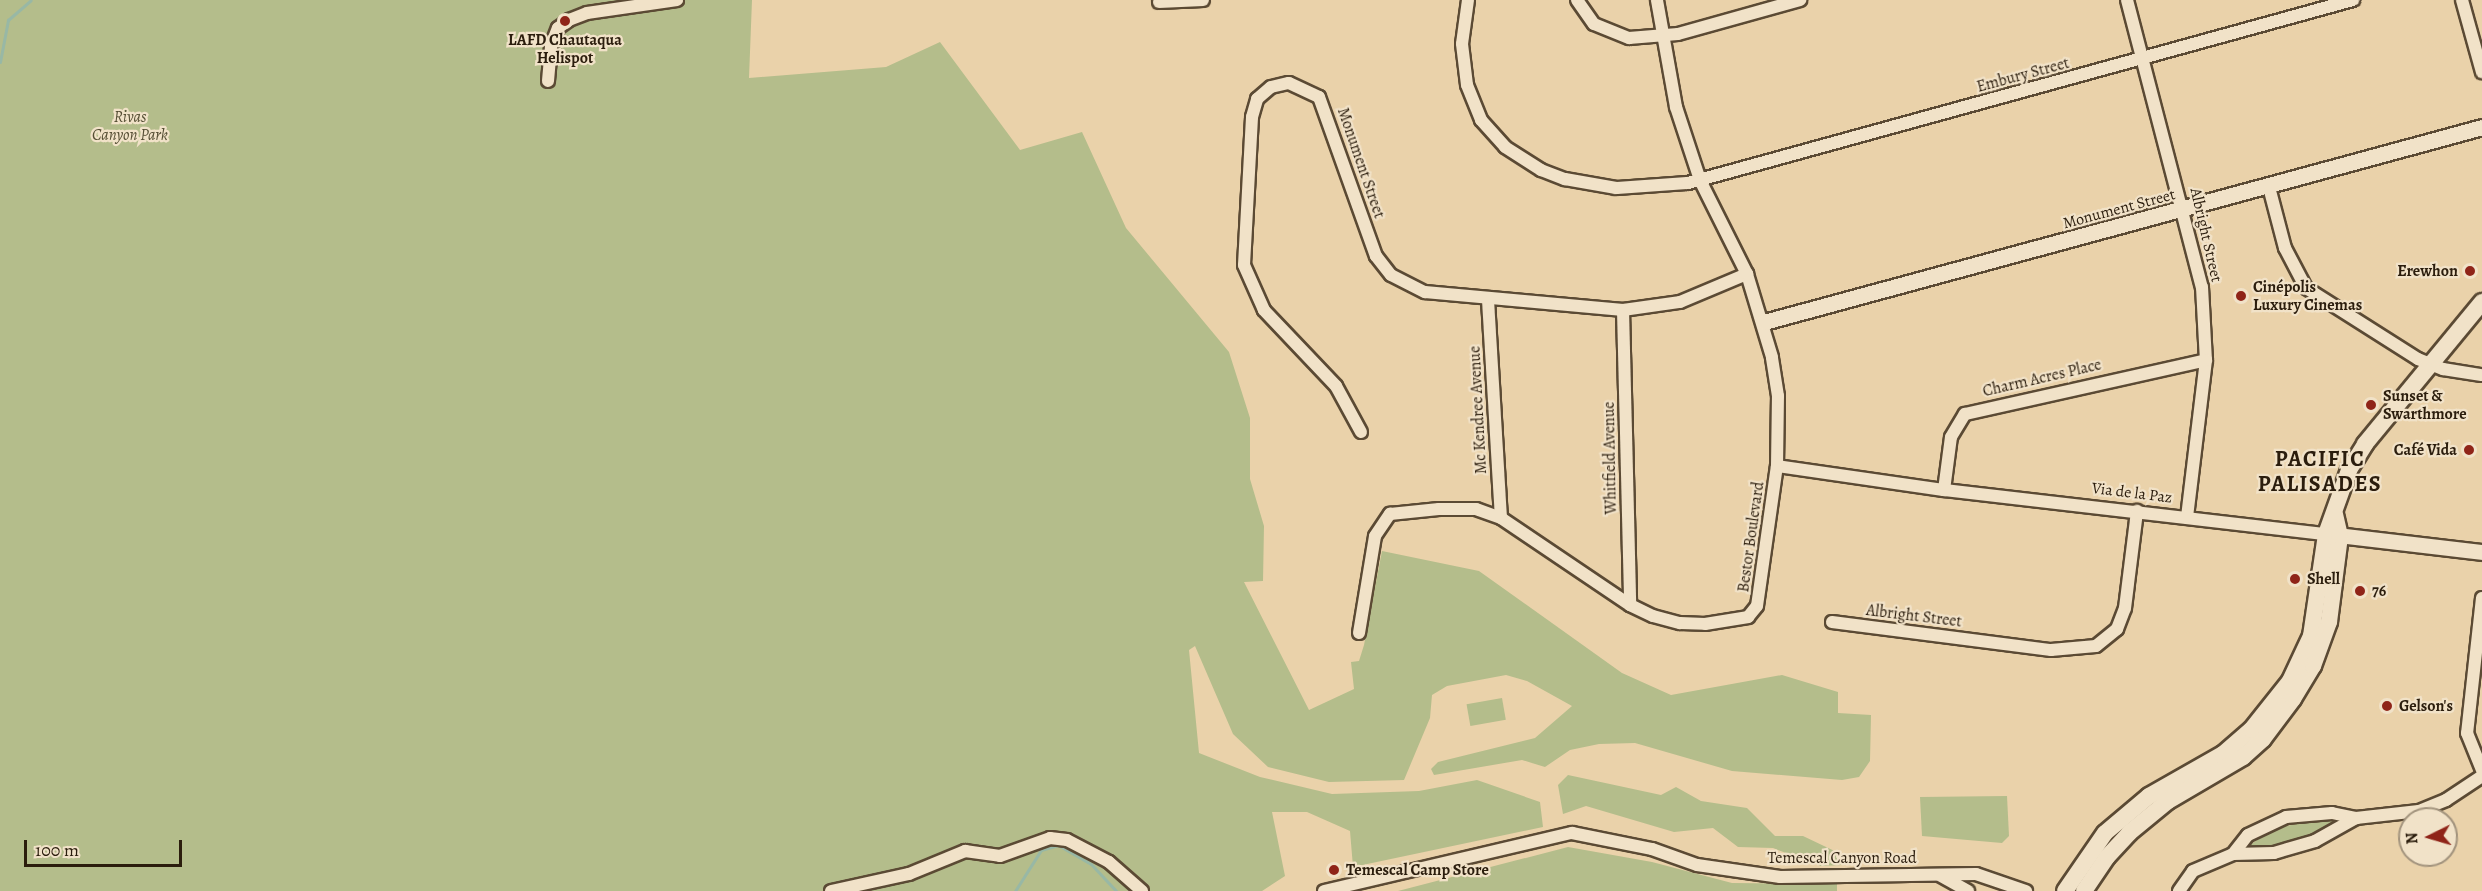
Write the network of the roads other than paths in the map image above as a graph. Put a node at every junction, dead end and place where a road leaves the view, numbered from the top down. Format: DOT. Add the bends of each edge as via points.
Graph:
graph roads {
  1 [pos="677,0"];
  2 [pos="1203,0"];
  3 [pos="1468,0"];
  4 [pos="1577,0"];
  5 [pos="1657,0"];
  6 [pos="1800,0"];
  7 [pos="2127,0"];
  8 [pos="2353,0"];
  9 [pos="2462,0"];
  10 [pos="1159,2"];
  11 [pos="1662,37"];
  12 [pos="2143,59"];
  13 [pos="2482,72"];
  14 [pos="548,81"];
  15 [pos="2482,127"];
  16 [pos="1700,180"];
  17 [pos="2269,187"];
  18 [pos="2184,210"];
  19 [pos="1747,274"];
  20 [pos="1488,300"];
  21 [pos="2482,302"];
  22 [pos="1623,310"];
  23 [pos="1764,322"];
  24 [pos="2206,360"];
  25 [pos="2429,365"];
  26 [pos="2482,375"];
  27 [pos="1361,432"];
  28 [pos="1777,466"];
  29 [pos="1944,490"];
  30 [pos="2137,511"];
  31 [pos="1501,518"];
  32 [pos="2187,518"];
  33 [pos="2333,535"];
  34 [pos="2482,552"];
  35 [pos="2482,598"];
  36 [pos="1630,604"];
  37 [pos="1832,622"];
  38 [pos="1359,633"];
  39 [pos="2482,770"];
  40 [pos="2482,776"];
  41 [pos="2356,818"];
  42 [pos="2233,854"];
  43 [pos="1940,875"];
  44 [pos="831,891"];
  45 [pos="1142,891"];
  46 [pos="1324,891"];
  47 [pos="1968,891"];
  48 [pos="2026,891"];
  49 [pos="2065,891"];
  50 [pos="2084,891"];
  51 [pos="2180,891"];
  1 -- 14 [label="street" via="586,13 569,20 558,28 551,46"];
  2 -- 10 [label="street"];
  3 -- 16 [label="street" via="1462,44 1467,85 1481,120 1505,147 1541,170 1592,184 1656,188"];
  4 -- 11 [label="street" via="1594,24 1610,33 1629,38"];
  5 -- 11 [label="street, Bestor Boulevard"];
  6 -- 11 [label="street"];
  7 -- 12 [label="street, Albright Street"];
  8 -- 12 [label="street, Embury Street"];
  9 -- 13 [label="street"];
  11 -- 16 [label="street, Bestor Boulevard" via="1676,107"];
  12 -- 16 [label="street, Embury Street"];
  12 -- 18 [label="street, Albright Street"];
  15 -- 17 [label="street, Monument Street"];
  16 -- 19 [label="street, Bestor Boulevard"];
  17 -- 18 [label="street, Monument Street"];
  17 -- 25 [label="street" via="2283,243 2302,283 2361,325"];
  18 -- 23 [label="street, Monument Street"];
  18 -- 24 [label="street, Albright Street" via="2202,287"];
  19 -- 22 [label="street, Monument Street" via="1680,302"];
  19 -- 23 [label="street, Bestor Boulevard"];
  20 -- 22 [label="street, Monument Street"];
  20 -- 27 [label="street, Monument Street" via="1425,292 1391,275 1367,234 1319,97 1289,83 1271,87 1257,99 1252,117 1244,265 1264,310 1336,386"];
  20 -- 31 [label="street, Mc Kendree Avenue"];
  21 -- 25 [label="main road"];
  22 -- 36 [label="street, Whitfield Avenue"];
  23 -- 28 [label="street, Bestor Boulevard" via="1778,396"];
  24 -- 29 [label="street, Charm Acres Place" via="1965,414 1950,437"];
  24 -- 32 [label="street, Albright Street"];
  25 -- 26 [label="street"];
  25 -- 33 [label="main road" via="2355,459 2343,484"];
  28 -- 29 [label="street, Via de la Paz"];
  28 -- 36 [label="street, Bestor Boulevard" via="1759,600 1754,612 1733,620 1680,623"];
  29 -- 30 [label="street, Via de la Paz"];
  30 -- 32 [label="street, Via de la Paz"];
  30 -- 37 [label="street, Albright Street" via="2125,608 2117,629 2096,646 2050,650"];
  31 -- 36 [label="street, Bestor Boulevard"];
  31 -- 38 [label="street, Bestor Boulevard" via="1476,509 1390,514 1375,536"];
  32 -- 33 [label="street, Via de la Paz"];
  33 -- 34 [label="street, Via de la Paz"];
  33 -- 49 [label="main road" via="2312,636 2290,681 2272,705 2223,754 2128,811 2088,853"];
  33 -- 50 [label="main road" via="2329,622 2313,666 2290,704 2243,757 2168,801 2129,833"];
  35 -- 39 [label="street" via="2467,733"];
  40 -- 41 [label="street" via="2446,800 2419,811"];
  41 -- 42 [label="street" via="2315,841 2284,850"];
  41 -- 42 [label="street" via="2332,813 2286,817 2248,835"];
  42 -- 51 [label="street" via="2193,871"];
  43 -- 46 [label="street, Temescal Canyon Road" via="1780,877 1697,865 1652,849 1572,833"];
  43 -- 47 [label="street, Temescal Canyon Road"];
  43 -- 48 [label="street, Temescal Canyon Road" via="1976,874"];
  44 -- 45 [label="street" via="909,874 965,851 1000,856 1050,838 1067,840 1109,862"];
}
